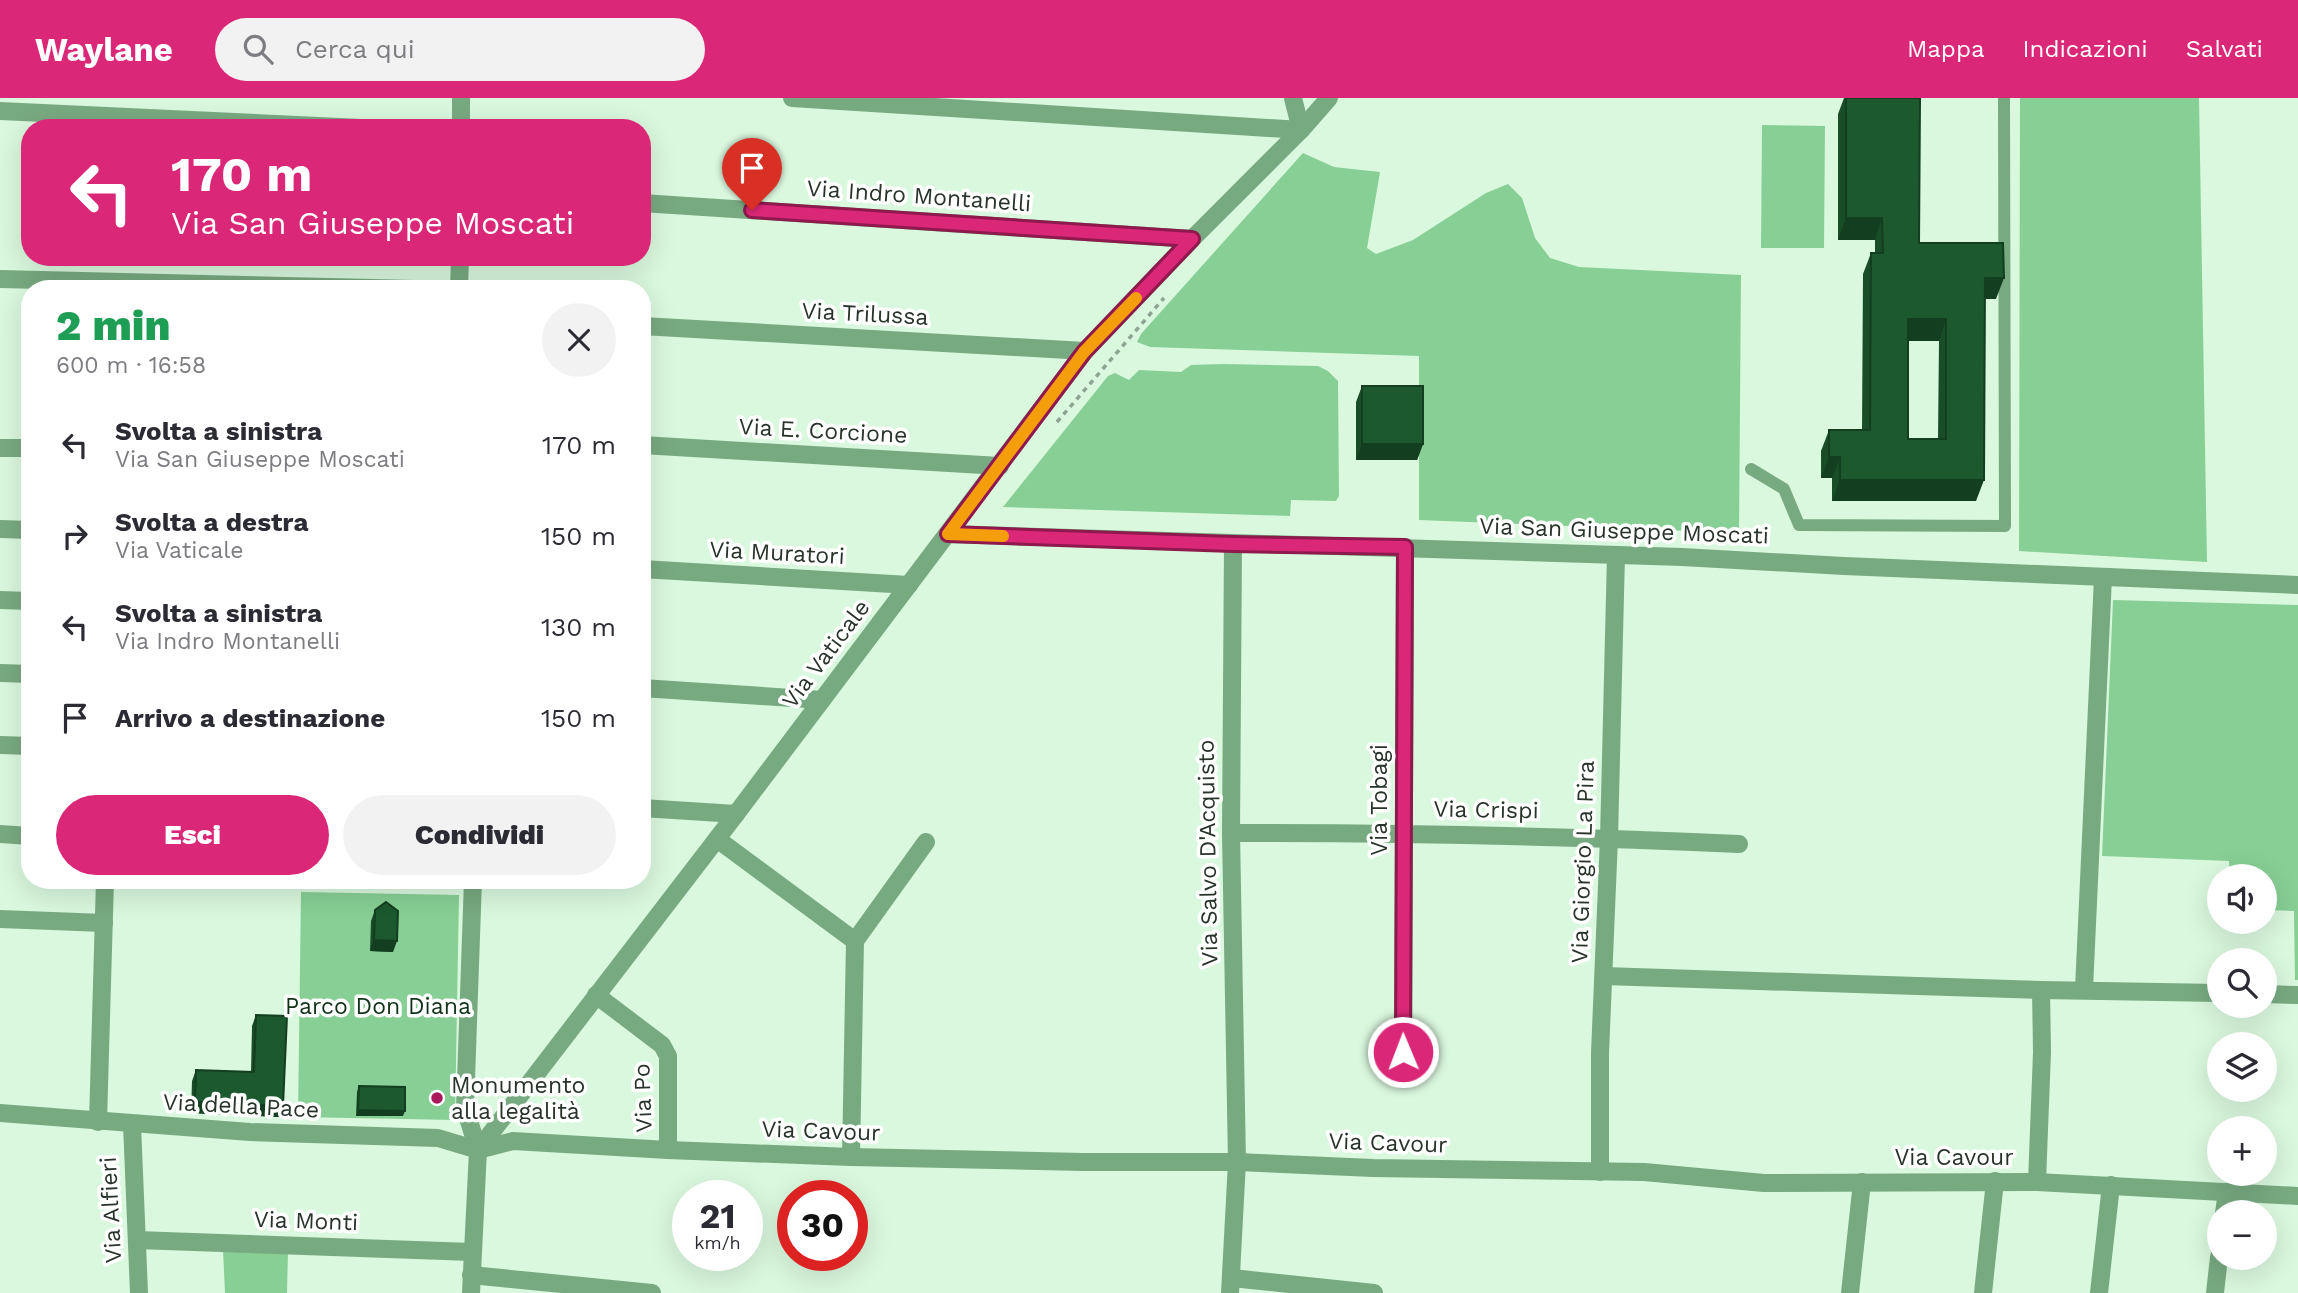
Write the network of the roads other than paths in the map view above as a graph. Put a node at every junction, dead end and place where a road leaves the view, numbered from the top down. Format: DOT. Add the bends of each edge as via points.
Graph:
graph roads {
  1 [pos="461,98"];
  2 [pos="792,98"];
  3 [pos="1293,98"];
  4 [pos="1329,98"];
  5 [pos="2004,98"];
  6 [pos="0,111"];
  7 [pos="170,119"];
  8 [pos="461,119"];
  9 [pos="1301,130"];
  10 [pos="651,204"];
  11 [pos="1192,239"];
  12 [pos="0,279"];
  13 [pos="41,280"];
  14 [pos="651,327"];
  15 [pos="1084,352"];
  16 [pos="651,446"];
  17 [pos="0,448"];
  18 [pos="21,448"];
  19 [pos="1000,466"];
  20 [pos="1751,469"];
  21 [pos="0,529"];
  22 [pos="21,530"];
  23 [pos="948,534"];
  24 [pos="1233,544"];
  25 [pos="1405,547"];
  26 [pos="1616,555"];
  27 [pos="651,570"];
  28 [pos="2103,577"];
  29 [pos="909,585"];
  30 [pos="2298,585"];
  31 [pos="0,600"];
  32 [pos="21,601"];
  33 [pos="0,673"];
  34 [pos="21,674"];
  35 [pos="651,689"];
  36 [pos="822,700"];
  37 [pos="0,745"];
  38 [pos="21,746"];
  39 [pos="651,809"];
  40 [pos="736,814"];
  41 [pos="1231,833"];
  42 [pos="1403,833"];
  43 [pos="0,834"];
  44 [pos="21,835"];
  45 [pos="1609,838"];
  46 [pos="717,839"];
  47 [pos="926,842"];
  48 [pos="1739,844"];
  49 [pos="105,889"];
  50 [pos="473,889"];
  51 [pos="0,919"];
  52 [pos="104,923"];
  53 [pos="855,941"];
  54 [pos="1604,976"];
  55 [pos="2084,989"];
  56 [pos="2040,990"];
  57 [pos="2207,993"];
  58 [pos="2277,994"];
  59 [pos="596,995"];
  60 [pos="2298,995"];
  61 [pos="1403,1052"];
  62 [pos="0,1113"];
  63 [pos="98,1122"];
  64 [pos="132,1124"];
  65 [pos="478,1150"];
  66 [pos="668,1150"];
  67 [pos="851,1157"];
  68 [pos="1237,1162"];
  69 [pos="1600,1172"];
  70 [pos="1995,1181"];
  71 [pos="1862,1182"];
  72 [pos="2037,1182"];
  73 [pos="2110,1185"];
  74 [pos="2227,1192"];
  75 [pos="2298,1196"];
  76 [pos="2226,1200"];
  77 [pos="137,1240"];
  78 [pos="472,1252"];
  79 [pos="2218,1270"];
  80 [pos="471,1275"];
  81 [pos="1231,1286"];
  82 [pos="139,1293"];
  83 [pos="471,1293"];
  84 [pos="652,1293"];
  85 [pos="1374,1293"];
  86 [pos="1850,1293"];
  87 [pos="1983,1293"];
  88 [pos="2098,1293"];
  89 [pos="2215,1293"];
  1 -- 8 [label="street"];
  2 -- 9 [label="street"];
  3 -- 9 [label="street"];
  4 -- 9 [label="street, Via Vaticale"];
  5 -- 20 [label="lane" via="2005,526 1799,525 1784,489"];
  6 -- 7 [label="street"];
  9 -- 11 [label="street, Via Vaticale"];
  10 -- 11 [label="street, Via Indro Montanelli"];
  11 -- 15 [label="street, Via Vaticale"];
  12 -- 13 [label="street"];
  14 -- 15 [label="street, Via Trilussa"];
  15 -- 19 [label="street, Via Vaticale"];
  16 -- 19 [label="street, Via E. Corcione"];
  17 -- 18 [label="street"];
  19 -- 23 [label="street, Via Vaticale"];
  21 -- 22 [label="street"];
  23 -- 24 [label="street, Via San Giuseppe Moscati"];
  23 -- 29 [label="street, Via Vaticale"];
  24 -- 25 [label="street, Via San Giuseppe Moscati"];
  24 -- 41 [label="street, Via Salvo D'Acquisto"];
  25 -- 26 [label="street, Via San Giuseppe Moscati"];
  25 -- 42 [label="street, Via Tobagi"];
  26 -- 28 [label="street, Via San Giuseppe Moscati"];
  26 -- 45 [label="street, Via Giorgio La Pira"];
  27 -- 29 [label="street, Via Muratori"];
  28 -- 30 [label="street, Via San Giuseppe Moscati"];
  28 -- 55 [label="street"];
  29 -- 36 [label="street, Via Vaticale"];
  31 -- 32 [label="street"];
  33 -- 34 [label="street"];
  35 -- 36 [label="street"];
  36 -- 40 [label="street, Via Vaticale"];
  37 -- 38 [label="street"];
  39 -- 40 [label="street"];
  40 -- 46 [label="street, Via Vaticale"];
  41 -- 42 [label="street, Via Crispi"];
  41 -- 68 [label="street, Via Salvo D'Acquisto"];
  42 -- 45 [label="street, Via Crispi"];
  42 -- 61 [label="street, Via Tobagi"];
  43 -- 44 [label="street"];
  45 -- 48 [label="street, Via Crispi"];
  45 -- 54 [label="street, Via Giorgio La Pira"];
  46 -- 53 [label="street"];
  46 -- 59 [label="street, Via Vaticale"];
  47 -- 53 [label="street"];
  49 -- 52 [label="street"];
  50 -- 65 [label="street" via="465,1108"];
  51 -- 52 [label="street"];
  52 -- 63 [label="street"];
  53 -- 67 [label="street"];
  54 -- 56 [label="street"];
  54 -- 69 [label="street, Via Giorgio La Pira"];
  55 -- 56 [label="street"];
  55 -- 57 [label="street"];
  56 -- 72 [label="street"];
  58 -- 60 [label="street"];
  59 -- 65 [label="street, Via Vaticale"];
  59 -- 66 [label="street, Via Po" via="662,1045 668,1056"];
  62 -- 63 [label="street, Via della Pace"];
  63 -- 64 [label="street, Via della Pace"];
  64 -- 65 [label="street, Via della Pace" via="438,1138"];
  64 -- 77 [label="street, Via Alfieri"];
  65 -- 66 [label="street, Via Cavour" via="513,1141"];
  65 -- 78 [label="street"];
  66 -- 67 [label="street, Via Cavour"];
  67 -- 68 [label="street, Via Cavour"];
  68 -- 69 [label="street, Via Cavour"];
  68 -- 81 [label="street, Via Salvo D'Acquisto"];
  69 -- 71 [label="street, Via Cavour" via="1644,1171 1764,1183"];
  70 -- 71 [label="street, Via Cavour"];
  70 -- 72 [label="street, Via Cavour"];
  70 -- 87 [label="street"];
  71 -- 86 [label="street"];
  72 -- 73 [label="street, Via Cavour"];
  73 -- 74 [label="street, Via Cavour"];
  73 -- 88 [label="street"];
  74 -- 75 [label="street, Via Cavour"];
  74 -- 76 [label="street"];
  77 -- 78 [label="street, Via Monti"];
  77 -- 82 [label="street, Via Alfieri"];
  78 -- 80 [label="street"];
  79 -- 89 [label="street"];
  80 -- 83 [label="street"];
  80 -- 84 [label="street"];
  81 -- 85 [label="street"];
}
